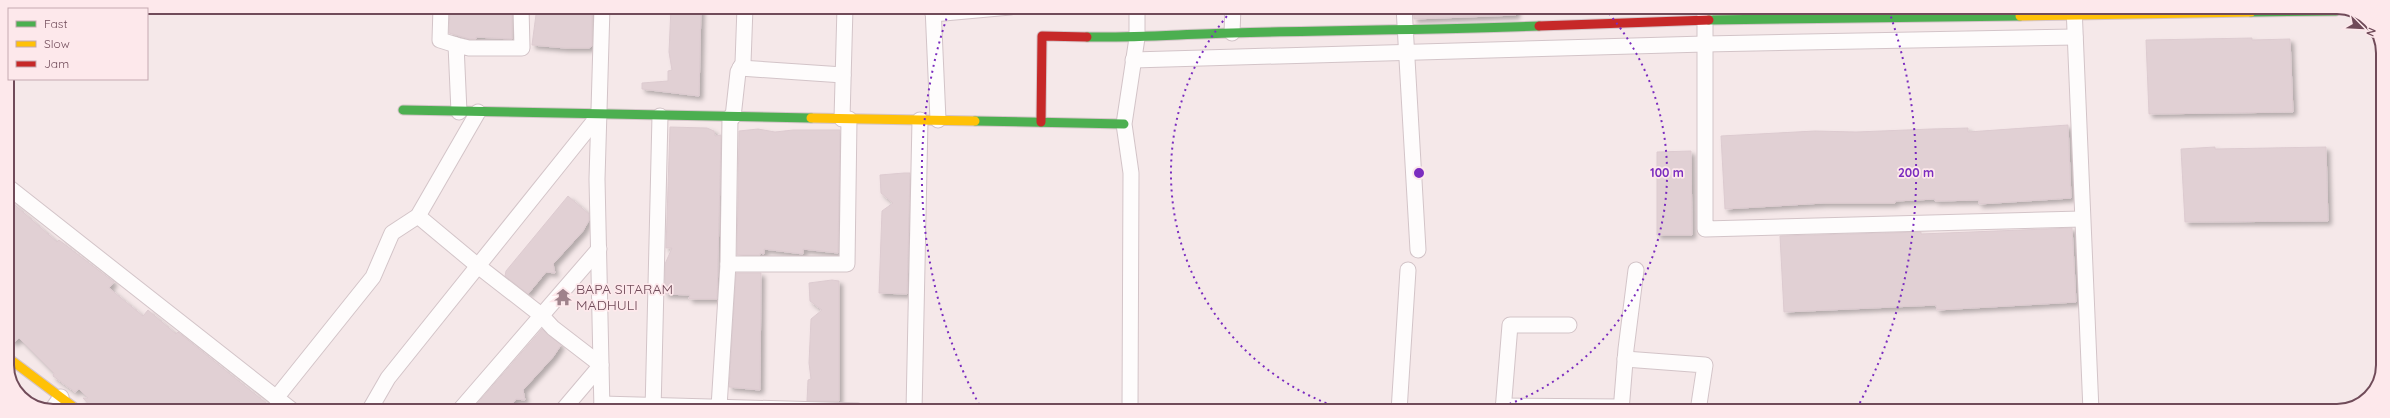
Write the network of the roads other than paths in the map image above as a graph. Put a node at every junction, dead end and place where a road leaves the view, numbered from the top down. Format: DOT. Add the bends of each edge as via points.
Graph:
graph roads {
  1 [pos="441,14"];
  2 [pos="521,14"];
  3 [pos="602,14"];
  4 [pos="745,14"];
  5 [pos="846,14"];
  6 [pos="933,14"];
  7 [pos="1137,14"];
  8 [pos="1233,14"];
  9 [pos="1404,14"];
  10 [pos="1705,14"];
  11 [pos="2074,14"];
  12 [pos="1405,31"];
  13 [pos="1232,33"];
  14 [pos="1137,38"];
  15 [pos="2075,38"];
  16 [pos="1705,44"];
  17 [pos="456,45"];
  18 [pos="1406,53"];
  19 [pos="1133,60"];
  20 [pos="740,68"];
  21 [pos="843,75"];
  22 [pos="403,110"];
  23 [pos="459,112"];
  24 [pos="478,112"];
  25 [pos="599,115"];
  26 [pos="660,116"];
  27 [pos="732,117"];
  28 [pos="845,119"];
  29 [pos="920,120"];
  30 [pos="938,120"];
  31 [pos="1041,122"];
  32 [pos="1124,124"];
  33 [pos="14,192"];
  34 [pos="418,216"];
  35 [pos="2082,219"];
  36 [pos="599,249"];
  37 [pos="1418,250"];
  38 [pos="728,264"];
  39 [pos="478,266"];
  40 [pos="1408,270"];
  41 [pos="1636,270"];
  42 [pos="541,315"];
  43 [pos="1569,325"];
  44 [pos="1625,358"];
  45 [pos="14,362"];
  46 [pos="601,365"];
  47 [pos="61,397"];
  48 [pos="276,398"];
  49 [pos="56,404"];
  50 [pos="70,404"];
  51 [pos="284,404"];
  52 [pos="373,404"];
  53 [pos="468,404"];
  54 [pos="568,404"];
  55 [pos="602,404"];
  56 [pos="653,404"];
  57 [pos="719,404"];
  58 [pos="914,404"];
  59 [pos="1130,404"];
  60 [pos="1399,404"];
  61 [pos="1503,404"];
  62 [pos="1622,404"];
  63 [pos="1699,404"];
  64 [pos="2091,404"];
  1 -- 17 [label="street" via="440,40"];
  2 -- 17 [label="street" via="522,48 469,48"];
  3 -- 25 [label="street"];
  4 -- 20 [label="street"];
  5 -- 21 [label="street"];
  6 -- 30 [label="street"];
  7 -- 14 [label="street"];
  8 -- 13 [label="street"];
  9 -- 12 [label="street"];
  10 -- 12 [label="street"];
  10 -- 16 [label="street"];
  11 -- 15 [label="street"];
  12 -- 13 [label="street"];
  12 -- 18 [label="street"];
  13 -- 14 [label="street"];
  14 -- 19 [label="street"];
  14 -- 31 [label="street" via="1042,36"];
  15 -- 16 [label="street"];
  15 -- 35 [label="street"];
  16 -- 18 [label="street"];
  16 -- 35 [label="street" via="1705,229"];
  17 -- 23 [label="street"];
  18 -- 19 [label="street"];
  18 -- 37 [label="street"];
  19 -- 32 [label="street"];
  20 -- 21 [label="street"];
  20 -- 27 [label="street"];
  21 -- 28 [label="street"];
  22 -- 23 [label="street"];
  23 -- 24 [label="street"];
  24 -- 25 [label="street"];
  24 -- 34 [label="street"];
  25 -- 26 [label="street"];
  25 -- 36 [label="street"];
  25 -- 39 [label="street"];
  26 -- 27 [label="street"];
  26 -- 56 [label="street"];
  27 -- 28 [label="street"];
  27 -- 38 [label="street"];
  28 -- 29 [label="street"];
  28 -- 38 [label="street" via="847,264"];
  29 -- 30 [label="street"];
  29 -- 58 [label="street"];
  30 -- 31 [label="street"];
  31 -- 32 [label="street"];
  32 -- 59 [label="street" via="1131,173"];
  33 -- 48 [label="street"];
  34 -- 39 [label="street"];
  34 -- 48 [label="street" via="392,232 373,277"];
  35 -- 64 [label="street"];
  36 -- 42 [label="street"];
  36 -- 46 [label="street"];
  38 -- 57 [label="street"];
  39 -- 42 [label="street"];
  39 -- 52 [label="street" via="388,378"];
  40 -- 60 [label="street"];
  41 -- 44 [label="street"];
  42 -- 46 [label="street" via="553,328"];
  42 -- 53 [label="street"];
  43 -- 61 [label="street" via="1510,325"];
  44 -- 62 [label="street"];
  44 -- 63 [label="street" via="1705,365"];
  45 -- 47 [label="street"];
  46 -- 54 [label="street"];
  46 -- 55 [label="street"];
  47 -- 49 [label="street"];
  47 -- 50 [label="street"];
  48 -- 51 [label="street"];
}
